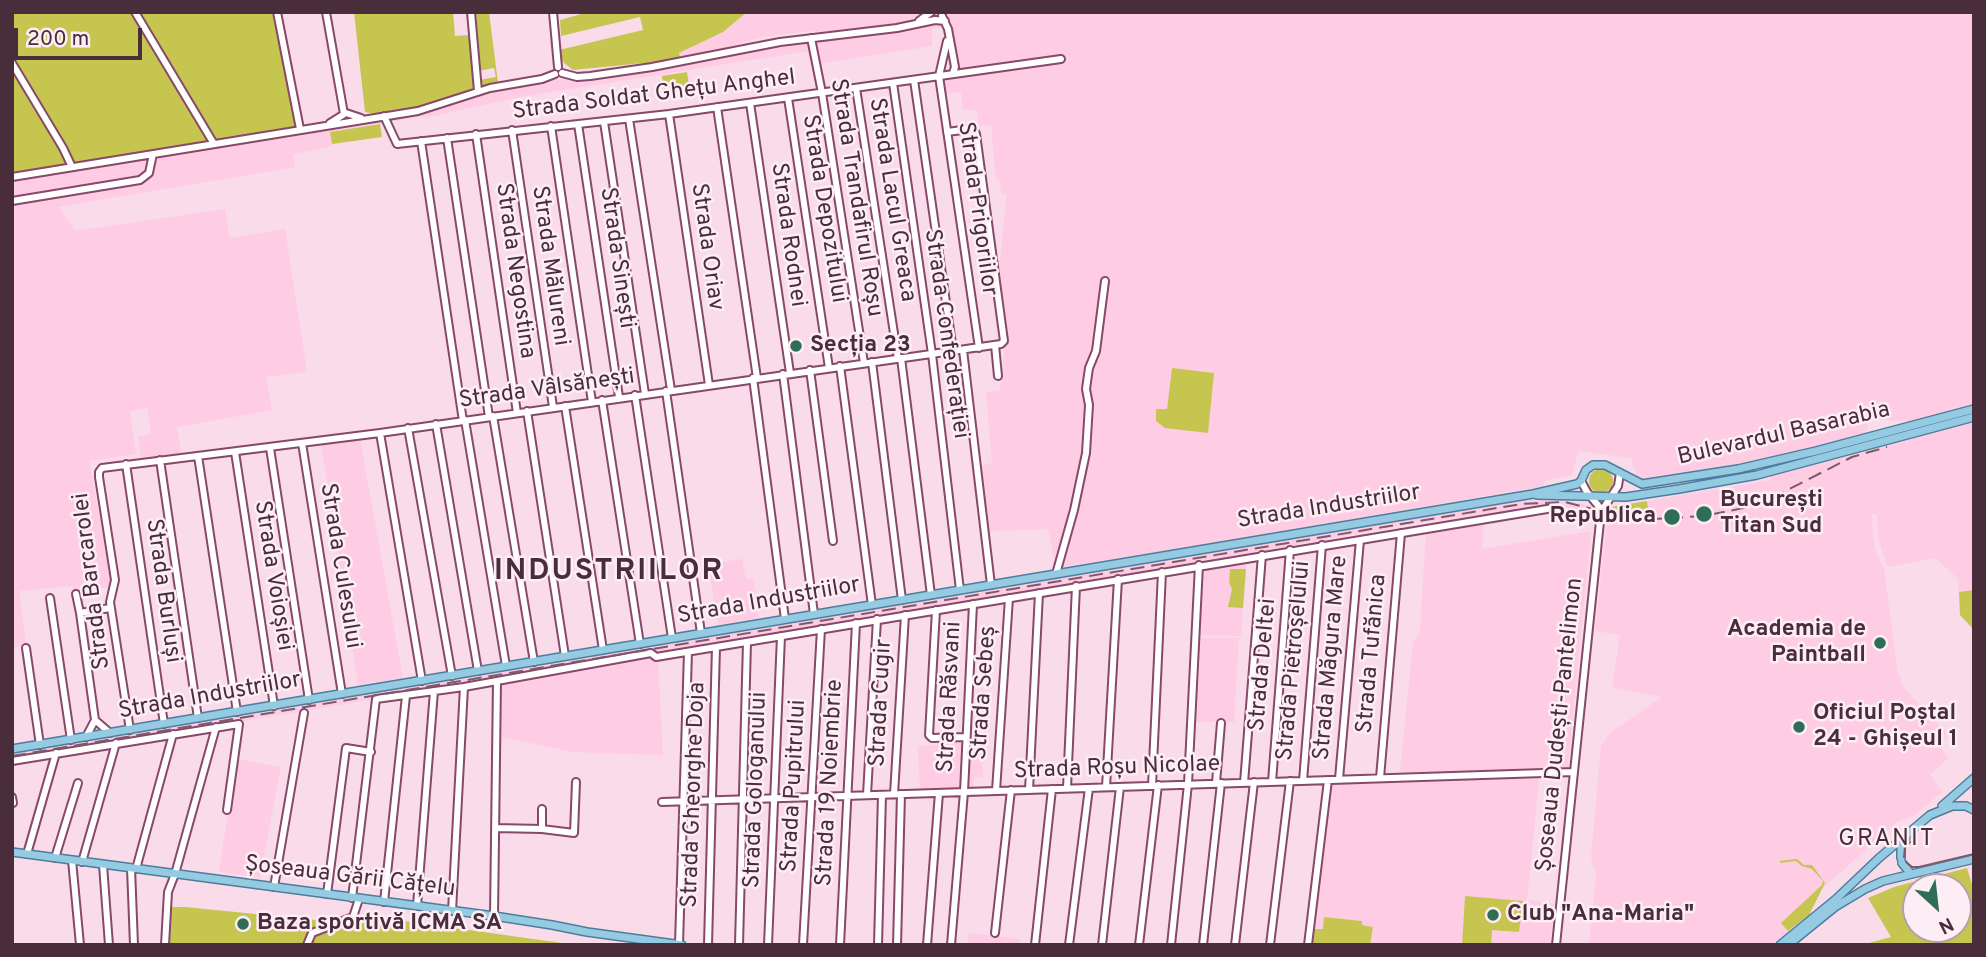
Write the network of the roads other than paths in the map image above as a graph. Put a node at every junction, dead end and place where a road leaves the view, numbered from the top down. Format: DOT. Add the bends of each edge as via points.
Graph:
graph roads {
  1 [pos="135,12"];
  2 [pos="277,12"];
  3 [pos="326,12"];
  4 [pos="471,12"];
  5 [pos="553,12"];
  6 [pos="938,16"];
  7 [pos="948,35"];
  8 [pos="811,38"];
  9 [pos="1061,59"];
  10 [pos="12,63"];
  11 [pos="558,71"];
  12 [pos="946,71"];
  13 [pos="914,80"];
  14 [pos="893,83"];
  15 [pos="856,88"];
  16 [pos="478,91"];
  17 [pos="822,93"];
  18 [pos="788,98"];
  19 [pos="750,103"];
  20 [pos="717,107"];
  21 [pos="669,114"];
  22 [pos="384,116"];
  23 [pos="346,118"];
  24 [pos="629,119"];
  25 [pos="604,122"];
  26 [pos="578,124"];
  27 [pos="551,126"];
  28 [pos="300,129"];
  29 [pos="512,130"];
  30 [pos="947,132"];
  31 [pos="476,134"];
  32 [pos="447,138"];
  33 [pos="421,141"];
  34 [pos="214,144"];
  35 [pos="153,154"];
  36 [pos="72,167"];
  37 [pos="12,177"];
  38 [pos="12,201"];
  39 [pos="1105,281"];
  40 [pos="998,345"];
  41 [pos="979,348"];
  42 [pos="963,350"];
  43 [pos="953,351"];
  44 [pos="932,354"];
  45 [pos="900,358"];
  46 [pos="868,362"];
  47 [pos="840,366"];
  48 [pos="829,368"];
  49 [pos="810,370"];
  50 [pos="786,374"];
  51 [pos="998,376"];
  52 [pos="755,378"];
  53 [pos="709,385"];
  54 [pos="668,390"];
  55 [pos="645,394"];
  56 [pos="635,395"];
  57 [pos="619,397"];
  58 [pos="602,400"];
  59 [pos="592,402"];
  60 [pos="565,406"];
  61 [pos="552,407"];
  62 [pos="1974,409"];
  63 [pos="527,411"];
  64 [pos="517,413"];
  65 [pos="491,416"];
  66 [pos="1974,417"];
  67 [pos="464,421"];
  68 [pos="436,424"];
  69 [pos="408,428"];
  70 [pos="380,433"];
  71 [pos="302,443"];
  72 [pos="270,447"];
  73 [pos="235,452"];
  74 [pos="198,456"];
  75 [pos="160,460"];
  76 [pos="126,464"];
  77 [pos="1605,465"];
  78 [pos="100,471"];
  79 [pos="1620,473"];
  80 [pos="1581,481"];
  81 [pos="1533,494"];
  82 [pos="1591,497"];
  83 [pos="1610,498"];
  84 [pos="1553,508"];
  85 [pos="1601,509"];
  86 [pos="1401,533"];
  87 [pos="1360,540"];
  88 [pos="833,541"];
  89 [pos="1322,545"];
  90 [pos="1290,550"];
  91 [pos="1262,555"];
  92 [pos="1062,557"];
  93 [pos="1199,565"];
  94 [pos="1067,572"];
  95 [pos="1162,572"];
  96 [pos="1056,574"];
  97 [pos="1118,579"];
  98 [pos="991,585"];
  99 [pos="1076,586"];
  100 [pos="960,590"];
  101 [pos="1039,593"];
  102 [pos="76,594"];
  103 [pos="932,595"];
  104 [pos="50,598"];
  105 [pos="1009,598"];
  106 [pos="902,600"];
  107 [pos="974,604"];
  108 [pos="872,605"];
  109 [pos="110,608"];
  110 [pos="936,610"];
  111 [pos="80,613"];
  112 [pos="814,614"];
  113 [pos="905,615"];
  114 [pos="785,619"];
  115 [pos="877,619"];
  116 [pos="856,623"];
  117 [pos="821,629"];
  118 [pos="701,634"];
  119 [pos="781,636"];
  120 [pos="672,638"];
  121 [pos="747,642"];
  122 [pos="640,644"];
  123 [pos="716,647"];
  124 [pos="26,648"];
  125 [pos="603,650"];
  126 [pos="688,652"];
  127 [pos="565,656"];
  128 [pos="534,662"];
  129 [pos="506,666"];
  130 [pos="478,671"];
  131 [pos="452,676"];
  132 [pos="422,681"];
  133 [pos="497,681"];
  134 [pos="464,687"];
  135 [pos="434,691"];
  136 [pos="342,694"];
  137 [pos="406,696"];
  138 [pos="309,699"];
  139 [pos="274,705"];
  140 [pos="237,712"];
  141 [pos="303,713"];
  142 [pos="198,718"];
  143 [pos="95,720"];
  144 [pos="1221,723"];
  145 [pos="164,724"];
  146 [pos="216,727"];
  147 [pos="130,730"];
  148 [pos="110,733"];
  149 [pos="173,734"];
  150 [pos="86,737"];
  151 [pos="966,737"];
  152 [pos="71,740"];
  153 [pos="116,743"];
  154 [pos="40,745"];
  155 [pos="12,750"];
  156 [pos="371,751"];
  157 [pos="56,753"];
  158 [pos="12,761"];
  159 [pos="1574,772"];
  160 [pos="1380,778"];
  161 [pos="1974,778"];
  162 [pos="1339,779"];
  163 [pos="1303,780"];
  164 [pos="1328,780"];
  165 [pos="1290,781"];
  166 [pos="576,782"];
  167 [pos="1244,782"];
  168 [pos="1254,782"];
  169 [pos="1272,782"];
  170 [pos="78,783"];
  171 [pos="1218,783"];
  172 [pos="1188,784"];
  173 [pos="1155,785"];
  174 [pos="1106,787"];
  175 [pos="1120,787"];
  176 [pos="1067,788"];
  177 [pos="1089,788"];
  178 [pos="1052,789"];
  179 [pos="1011,790"];
  180 [pos="1029,790"];
  181 [pos="996,791"];
  182 [pos="964,792"];
  183 [pos="939,793"];
  184 [pos="882,794"];
  185 [pos="898,794"];
  186 [pos="867,795"];
  187 [pos="848,796"];
  188 [pos="812,797"];
  189 [pos="774,798"];
  190 [pos="742,799"];
  191 [pos="712,800"];
  192 [pos="684,801"];
  193 [pos="662,802"];
  194 [pos="542,809"];
  195 [pos="227,810"];
  196 [pos="1974,810"];
  197 [pos="1930,815"];
  198 [pos="495,828"];
  199 [pos="542,829"];
  200 [pos="1908,833"];
  201 [pos="12,852"];
  202 [pos="27,854"];
  203 [pos="55,858"];
  204 [pos="72,860"];
  205 [pos="1973,861"];
  206 [pos="82,862"];
  207 [pos="103,865"];
  208 [pos="133,868"];
  209 [pos="1910,873"];
  210 [pos="1916,873"];
  211 [pos="175,874"];
  212 [pos="1902,876"];
  213 [pos="274,887"];
  214 [pos="327,894"];
  215 [pos="356,898"];
  216 [pos="384,902"];
  217 [pos="417,906"];
  218 [pos="452,911"];
  219 [pos="494,916"];
  220 [pos="995,933"];
  221 [pos="80,945"];
  222 [pos="109,945"];
  223 [pos="134,945"];
  224 [pos="165,945"];
  225 [pos="307,945"];
  226 [pos="681,945"];
  227 [pos="708,945"];
  228 [pos="738,945"];
  229 [pos="768,945"];
  230 [pos="803,945"];
  231 [pos="840,945"];
  232 [pos="878,945"];
  233 [pos="897,945"];
  234 [pos="927,945"];
  235 [pos="951,945"];
  236 [pos="1035,945"];
  237 [pos="1069,945"];
  238 [pos="1102,945"];
  239 [pos="1139,945"];
  240 [pos="1171,945"];
  241 [pos="1203,945"];
  242 [pos="1235,945"];
  243 [pos="1270,945"];
  244 [pos="1308,945"];
  245 [pos="1556,945"];
  246 [pos="1780,945"];
  247 [pos="1788,945"];
  1 -- 34 [label="street"];
  2 -- 28 [label="street"];
  3 -- 23 [label="street"];
  4 -- 16 [label="street"];
  5 -- 11 [label="street"];
  6 -- 7 [label="street"];
  6 -- 8 [label="street" via="915,24"];
  7 -- 12 [label="street"];
  7 -- 12 [label="street"];
  8 -- 11 [label="street" via="630,71 583,77"];
  8 -- 17 [label="street, Strada Trandafirul Roșu"];
  9 -- 12 [label="street, Strada Soldat Ghețu Anghel"];
  10 -- 36 [label="street"];
  11 -- 16 [label="street" via="542,79"];
  12 -- 13 [label="street, Strada Soldat Ghețu Anghel"];
  12 -- 30 [label="street, Strada Prigoriilor"];
  13 -- 14 [label="street, Strada Soldat Ghețu Anghel"];
  13 -- 43 [label="street"];
  14 -- 15 [label="street, Strada Soldat Ghețu Anghel"];
  14 -- 44 [label="street, Strada Confederației"];
  15 -- 17 [label="street, Strada Soldat Ghețu Anghel"];
  15 -- 45 [label="street, Strada Lacul Greaca"];
  16 -- 22 [label="street" via="425,110"];
  17 -- 18 [label="street, Strada Soldat Ghețu Anghel"];
  17 -- 46 [label="street, Strada Trandafirul Roșu"];
  18 -- 19 [label="street, Strada Soldat Ghețu Anghel"];
  18 -- 48 [label="street, Strada Depozitului"];
  19 -- 20 [label="street, Strada Soldat Ghețu Anghel"];
  19 -- 50 [label="street, Strada Rodnei"];
  20 -- 21 [label="street, Strada Soldat Ghețu Anghel"];
  20 -- 52 [label="street"];
  21 -- 24 [label="street, Strada Soldat Ghețu Anghel"];
  21 -- 53 [label="street, Strada Oriav"];
  22 -- 23 [label="street"];
  22 -- 33 [label="street, Strada Soldat Ghețu Anghel" via="395,143"];
  23 -- 28 [label="street"];
  24 -- 25 [label="street, Strada Soldat Ghețu Anghel"];
  24 -- 54 [label="street"];
  25 -- 26 [label="street, Strada Soldat Ghețu Anghel"];
  25 -- 55 [label="street"];
  26 -- 27 [label="street, Strada Soldat Ghețu Anghel"];
  26 -- 57 [label="street, Strada Sinești"];
  27 -- 29 [label="street, Strada Soldat Ghețu Anghel"];
  27 -- 59 [label="street"];
  28 -- 34 [label="street"];
  29 -- 31 [label="street, Strada Soldat Ghețu Anghel"];
  29 -- 61 [label="street, Strada Mălureni"];
  30 -- 40 [label="street" via="972,129 976,134 1004,341"];
  30 -- 41 [label="street, Strada Prigoriilor"];
  31 -- 32 [label="street, Strada Soldat Ghețu Anghel"];
  31 -- 64 [label="street, Strada Negostina"];
  32 -- 33 [label="street, Strada Soldat Ghețu Anghel"];
  32 -- 65 [label="street"];
  33 -- 67 [label="street"];
  34 -- 35 [label="street"];
  35 -- 36 [label="street"];
  35 -- 38 [label="street" via="149,173 140,180"];
  36 -- 37 [label="street"];
  39 -- 92 [label="street" via="1096,351 1088,368 1086,453"];
  40 -- 41 [label="street, Strada Vâlsănești"];
  40 -- 51 [label="street"];
  41 -- 42 [label="street, Strada Vâlsănești"];
  42 -- 43 [label="street, Strada Vâlsănești"];
  42 -- 98 [label="street"];
  43 -- 44 [label="street, Strada Vâlsănești"];
  44 -- 45 [label="street, Strada Vâlsănești"];
  44 -- 100 [label="street, Strada Confederației"];
  45 -- 46 [label="street, Strada Vâlsănești"];
  45 -- 103 [label="street, Strada Lacul Greaca"];
  46 -- 47 [label="street, Strada Vâlsănești"];
  46 -- 106 [label="street, Strada Trandafirul Roșu"];
  47 -- 48 [label="street, Strada Vâlsănești"];
  47 -- 108 [label="street"];
  48 -- 49 [label="street, Strada Vâlsănești"];
  49 -- 50 [label="street, Strada Vâlsănești"];
  49 -- 88 [label="street"];
  50 -- 52 [label="street, Strada Vâlsănești"];
  50 -- 112 [label="street, Strada Rodnei"];
  52 -- 53 [label="street, Strada Vâlsănești"];
  52 -- 114 [label="street"];
  53 -- 54 [label="street, Strada Vâlsănești"];
  54 -- 55 [label="street, Strada Vâlsănești"];
  54 -- 118 [label="street"];
  55 -- 56 [label="street, Strada Vâlsănești"];
  56 -- 57 [label="street, Strada Vâlsănești"];
  56 -- 120 [label="street"];
  57 -- 58 [label="street, Strada Vâlsănești"];
  58 -- 59 [label="street, Strada Vâlsănești"];
  58 -- 122 [label="street"];
  59 -- 60 [label="street, Strada Vâlsănești"];
  60 -- 61 [label="street, Strada Vâlsănești"];
  60 -- 125 [label="street"];
  61 -- 63 [label="street, Strada Vâlsănești"];
  62 -- 79 [label="main road, Bulevardul Basarabia" via="1738,469 1646,484"];
  63 -- 64 [label="street, Strada Vâlsănești"];
  63 -- 127 [label="street"];
  64 -- 65 [label="street, Strada Vâlsănești"];
  65 -- 67 [label="street, Strada Vâlsănești"];
  65 -- 128 [label="street"];
  66 -- 83 [label="main road, Bulevardul Basarabia" via="1757,475"];
  67 -- 68 [label="street, Strada Vâlsănești"];
  67 -- 129 [label="street"];
  68 -- 69 [label="street, Strada Vâlsănești"];
  68 -- 130 [label="street"];
  69 -- 70 [label="street, Strada Vâlsănești"];
  69 -- 131 [label="street"];
  70 -- 71 [label="street, Strada Vâlsănești"];
  70 -- 132 [label="street"];
  71 -- 72 [label="street, Strada Vâlsănești"];
  71 -- 136 [label="street, Strada Culesului"];
  72 -- 73 [label="street, Strada Vâlsănești"];
  72 -- 138 [label="street"];
  73 -- 74 [label="street, Strada Vâlsănești"];
  73 -- 139 [label="street, Strada Voioșiei"];
  74 -- 75 [label="street, Strada Vâlsănești"];
  74 -- 140 [label="street"];
  75 -- 76 [label="street, Strada Vâlsănești"];
  75 -- 142 [label="street"];
  76 -- 78 [label="street, Strada Vâlsănești"];
  76 -- 145 [label="street, Strada Burluși"];
  77 -- 79 [label="main road, Bulevardul Basarabia"];
  77 -- 80 [label="main road, Strada Industriilor" via="1589,467"];
  78 -- 109 [label="street, Strada Barcarolei" via="116,580"];
  79 -- 83 [label="street"];
  80 -- 81 [label="main road, Strada Industriilor"];
  80 -- 82 [label="street"];
  81 -- 82 [label="main road, Strada Industriilor"];
  81 -- 94 [label="main road, Strada Industriilor"];
  82 -- 83 [label="main road, Strada Industriilor"];
  82 -- 85 [label="street"];
  83 -- 85 [label="street"];
  84 -- 86 [label="street"];
  85 -- 159 [label="street, Șoseaua Dudești-Pantelimon"];
  86 -- 87 [label="street"];
  86 -- 160 [label="street, Strada Tufănica"];
  87 -- 89 [label="street"];
  87 -- 162 [label="street, Strada Măgura Mare"];
  89 -- 90 [label="street"];
  89 -- 163 [label="street, Strada Pietroșelului"];
  90 -- 91 [label="street"];
  90 -- 169 [label="street, Strada Deltei"];
  91 -- 93 [label="street"];
  91 -- 167 [label="street"];
  92 -- 94 [label="street"];
  92 -- 96 [label="street"];
  93 -- 95 [label="street"];
  93 -- 172 [label="street"];
  94 -- 96 [label="main road, Strada Industriilor"];
  95 -- 97 [label="street"];
  95 -- 173 [label="street"];
  96 -- 98 [label="main road, Strada Industriilor"];
  97 -- 99 [label="street"];
  97 -- 174 [label="street"];
  98 -- 100 [label="main road, Strada Industriilor"];
  99 -- 101 [label="street"];
  99 -- 176 [label="street"];
  100 -- 103 [label="main road, Strada Industriilor"];
  101 -- 105 [label="street"];
  101 -- 180 [label="street"];
  102 -- 111 [label="street"];
  103 -- 106 [label="main road, Strada Industriilor"];
  104 -- 152 [label="street"];
  105 -- 107 [label="street"];
  105 -- 181 [label="street, Strada Sebeș"];
  106 -- 108 [label="main road, Strada Industriilor"];
  107 -- 110 [label="street"];
  107 -- 151 [label="street, Strada Răsvani"];
  108 -- 112 [label="main road, Strada Industriilor"];
  109 -- 111 [label="street"];
  109 -- 147 [label="street, Strada Barcarolei"];
  110 -- 113 [label="street"];
  110 -- 151 [label="street" via="929,735"];
  111 -- 143 [label="street"];
  112 -- 114 [label="main road, Strada Industriilor"];
  113 -- 115 [label="street"];
  113 -- 185 [label="street, Strada Cugir"];
  114 -- 118 [label="main road, Strada Industriilor"];
  115 -- 116 [label="street"];
  115 -- 186 [label="street"];
  116 -- 117 [label="street"];
  116 -- 187 [label="street, Strada 19 Noiembrie"];
  117 -- 119 [label="street"];
  117 -- 188 [label="street, Strada Pupitrului"];
  118 -- 120 [label="main road, Strada Industriilor"];
  119 -- 121 [label="street"];
  119 -- 189 [label="street, Strada Gologanului"];
  120 -- 122 [label="main road, Strada Industriilor"];
  121 -- 123 [label="street"];
  121 -- 190 [label="street"];
  122 -- 125 [label="main road, Strada Industriilor"];
  123 -- 126 [label="street"];
  123 -- 191 [label="street, Strada Gheorghe Doja"];
  124 -- 154 [label="street"];
  125 -- 127 [label="main road, Strada Industriilor"];
  126 -- 133 [label="street" via="656,657 651,653"];
  126 -- 192 [label="street"];
  127 -- 128 [label="main road, Strada Industriilor"];
  128 -- 129 [label="main road, Strada Industriilor"];
  129 -- 130 [label="main road, Strada Industriilor"];
  130 -- 131 [label="main road, Strada Industriilor"];
  131 -- 132 [label="main road, Strada Industriilor"];
  132 -- 136 [label="main road, Strada Industriilor"];
  133 -- 134 [label="street"];
  133 -- 198 [label="street"];
  134 -- 135 [label="street"];
  134 -- 218 [label="street"];
  135 -- 137 [label="street"];
  135 -- 217 [label="street"];
  136 -- 138 [label="main road, Strada Industriilor"];
  137 -- 156 [label="street" via="376,699"];
  137 -- 216 [label="street"];
  138 -- 139 [label="main road, Strada Industriilor"];
  139 -- 140 [label="main road, Strada Industriilor"];
  140 -- 142 [label="main road, Strada Industriilor"];
  141 -- 213 [label="street"];
  142 -- 145 [label="main road, Strada Industriilor"];
  143 -- 148 [label="street"];
  143 -- 150 [label="street"];
  144 -- 171 [label="street"];
  145 -- 147 [label="main road, Strada Industriilor"];
  146 -- 149 [label="street"];
  146 -- 195 [label="street, Strada Industriilor" via="239,724"];
  146 -- 211 [label="street"];
  147 -- 148 [label="main road, Strada Industriilor"];
  148 -- 150 [label="main road, Strada Industriilor"];
  149 -- 153 [label="street"];
  149 -- 208 [label="street"];
  150 -- 152 [label="main road, Strada Industriilor"];
  151 -- 182 [label="street, Strada Răsvani"];
  152 -- 154 [label="main road, Strada Industriilor"];
  153 -- 157 [label="street"];
  153 -- 206 [label="street"];
  154 -- 155 [label="main road, Strada Industriilor"];
  156 -- 214 [label="street" via="346,748"];
  156 -- 215 [label="street"];
  157 -- 158 [label="street"];
  157 -- 202 [label="street"];
  159 -- 160 [label="street, Strada Roșu Nicolae"];
  159 -- 245 [label="street, Șoseaua Dudești-Pantelimon"];
  160 -- 162 [label="street, Strada Roșu Nicolae"];
  161 -- 197 [label="main road"];
  162 -- 164 [label="street, Strada Roșu Nicolae"];
  163 -- 164 [label="street, Strada Roșu Nicolae"];
  163 -- 165 [label="street, Strada Roșu Nicolae"];
  164 -- 244 [label="street"];
  165 -- 169 [label="street, Strada Roșu Nicolae"];
  165 -- 243 [label="street"];
  166 -- 199 [label="street" via="574,833"];
  167 -- 168 [label="street, Strada Roșu Nicolae"];
  167 -- 171 [label="street, Strada Roșu Nicolae"];
  168 -- 169 [label="street, Strada Roșu Nicolae"];
  168 -- 242 [label="street"];
  170 -- 203 [label="street"];
  171 -- 172 [label="street, Strada Roșu Nicolae"];
  171 -- 241 [label="street"];
  172 -- 173 [label="street, Strada Roșu Nicolae"];
  172 -- 240 [label="street"];
  173 -- 175 [label="street, Strada Roșu Nicolae"];
  173 -- 239 [label="street"];
  174 -- 175 [label="street, Strada Roșu Nicolae"];
  174 -- 177 [label="street, Strada Roșu Nicolae"];
  175 -- 238 [label="street"];
  176 -- 177 [label="street, Strada Roșu Nicolae"];
  176 -- 178 [label="street, Strada Roșu Nicolae"];
  177 -- 237 [label="street"];
  178 -- 180 [label="street, Strada Roșu Nicolae"];
  178 -- 236 [label="street"];
  179 -- 180 [label="street, Strada Roșu Nicolae"];
  179 -- 181 [label="street, Strada Roșu Nicolae"];
  179 -- 220 [label="street"];
  181 -- 182 [label="street, Strada Roșu Nicolae"];
  182 -- 183 [label="street, Strada Roșu Nicolae"];
  182 -- 235 [label="street, Strada Răsvani"];
  183 -- 185 [label="street, Strada Roșu Nicolae"];
  183 -- 234 [label="street"];
  184 -- 185 [label="street, Strada Roșu Nicolae"];
  184 -- 186 [label="street, Strada Roșu Nicolae"];
  184 -- 232 [label="street"];
  185 -- 233 [label="street, Strada Cugir"];
  186 -- 187 [label="street, Strada Roșu Nicolae"];
  187 -- 188 [label="street, Strada Roșu Nicolae"];
  187 -- 231 [label="street, Strada 19 Noiembrie"];
  188 -- 189 [label="street, Strada Roșu Nicolae"];
  188 -- 230 [label="street, Strada Pupitrului"];
  189 -- 190 [label="street, Strada Roșu Nicolae"];
  189 -- 229 [label="street, Strada Gologanului"];
  190 -- 191 [label="street, Strada Roșu Nicolae"];
  190 -- 228 [label="street"];
  191 -- 192 [label="street, Strada Roșu Nicolae"];
  191 -- 227 [label="street, Strada Gheorghe Doja"];
  192 -- 193 [label="street, Strada Roșu Nicolae"];
  192 -- 226 [label="street"];
  194 -- 199 [label="street"];
  196 -- 197 [label="main road" via="1952,806"];
  197 -- 200 [label="main road"];
  198 -- 199 [label="street"];
  198 -- 219 [label="street"];
  200 -- 209 [label="main road" via="1901,848"];
  200 -- 246 [label="main road"];
  201 -- 202 [label="main road, Șoseaua Gării Cățelu"];
  202 -- 203 [label="main road, Șoseaua Gării Cățelu"];
  203 -- 204 [label="main road, Șoseaua Gării Cățelu"];
  204 -- 206 [label="main road, Șoseaua Gării Cățelu"];
  204 -- 221 [label="street"];
  205 -- 210 [label="main road"];
  206 -- 207 [label="main road, Șoseaua Gării Cățelu"];
  207 -- 208 [label="main road, Șoseaua Gării Cățelu"];
  207 -- 222 [label="street"];
  208 -- 211 [label="main road, Șoseaua Gării Cățelu"];
  208 -- 223 [label="street"];
  211 -- 213 [label="main road, Șoseaua Gării Cățelu"];
  211 -- 224 [label="street" via="166,901"];
  212 -- 247 [label="main road" via="1858,892"];
  213 -- 214 [label="main road, Șoseaua Gării Cățelu"];
  214 -- 215 [label="main road, Șoseaua Gării Cățelu"];
  215 -- 216 [label="main road, Șoseaua Gării Cățelu"];
  215 -- 225 [label="street" via="353,917 312,933"];
  216 -- 217 [label="main road, Șoseaua Gării Cățelu"];
  217 -- 218 [label="main road, Șoseaua Gării Cățelu"];
  218 -- 219 [label="main road, Șoseaua Gării Cățelu"];
  219 -- 226 [label="main road, Șoseaua Gării Cățelu"];
}
